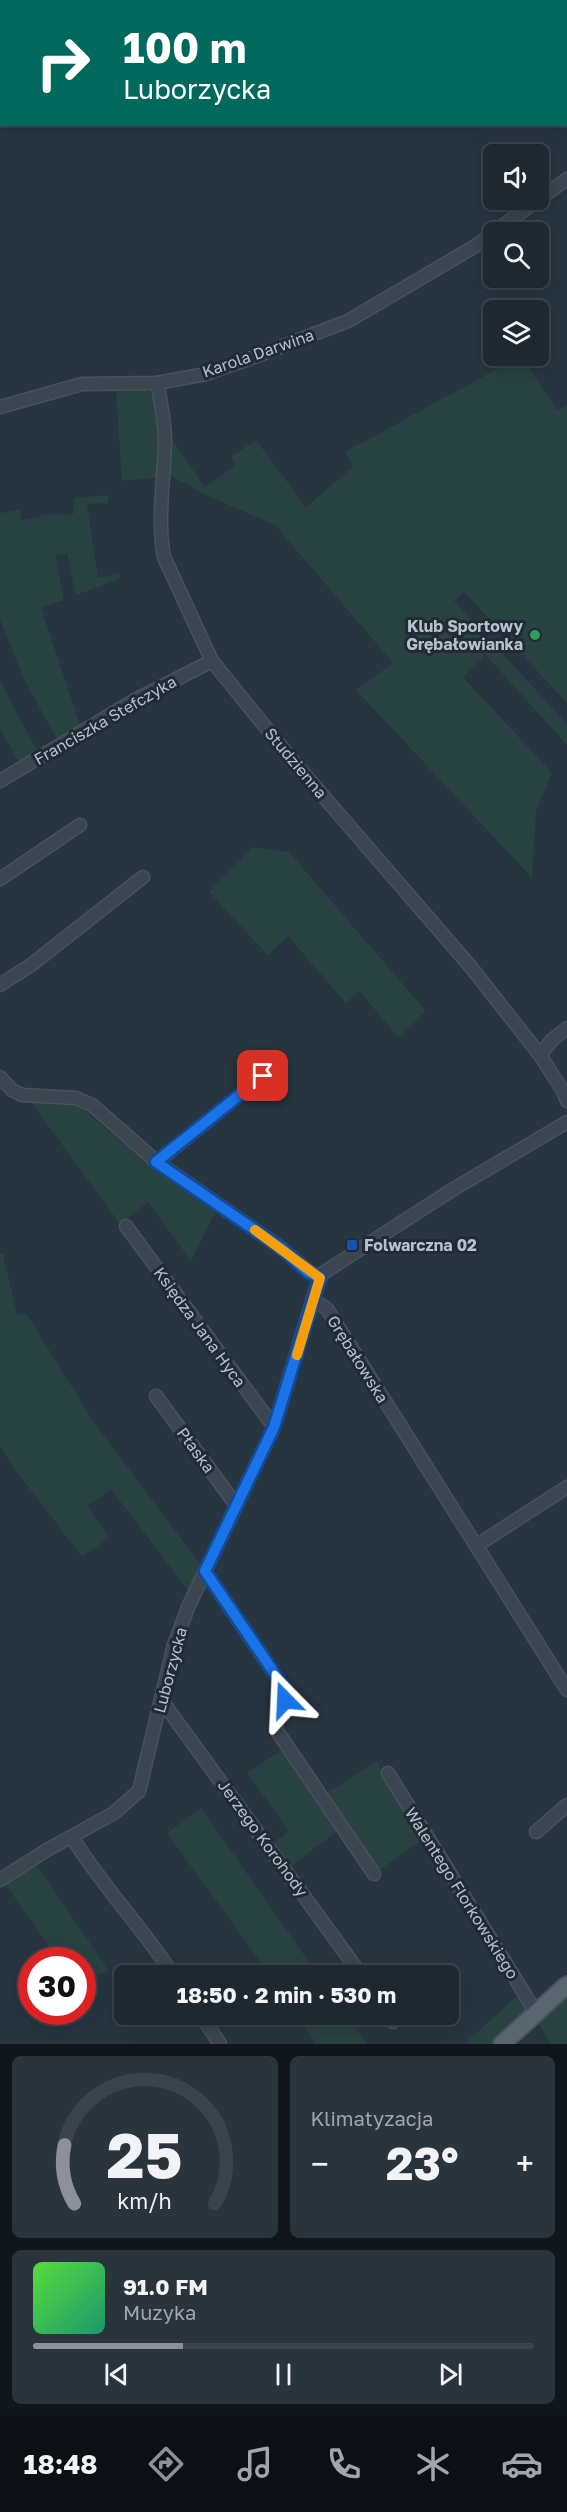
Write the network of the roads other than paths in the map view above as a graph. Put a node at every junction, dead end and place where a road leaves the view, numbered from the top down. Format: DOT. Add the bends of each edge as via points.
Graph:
graph roads {
  1 [pos="567,178"];
  2 [pos="509,222"];
  3 [pos="483,240"];
  4 [pos="157,383"];
  5 [pos="0,407"];
  6 [pos="212,661"];
  7 [pos="0,781"];
  8 [pos="80,825"];
  9 [pos="143,877"];
  10 [pos="0,879"];
  11 [pos="0,985"];
  12 [pos="567,1028"];
  13 [pos="540,1055"];
  14 [pos="263,1076"];
  15 [pos="0,1077"];
  16 [pos="566,1094"];
  17 [pos="567,1122"];
  18 [pos="156,1162"];
  19 [pos="126,1226"];
  20 [pos="320,1278"];
  21 [pos="313,1299"];
  22 [pos="156,1396"];
  23 [pos="274,1427"];
  24 [pos="567,1487"];
  25 [pos="236,1505"];
  26 [pos="476,1546"];
  27 [pos="205,1571"];
  28 [pos="567,1690"];
  29 [pos="162,1701"];
  30 [pos="388,1773"];
  31 [pos="567,1805"];
  32 [pos="536,1832"];
  33 [pos="72,1837"];
  34 [pos="374,1874"];
  35 [pos="0,1880"];
  36 [pos="167,1965"];
  37 [pos="354,1965"];
  38 [pos="567,1986"];
  39 [pos="537,2014"];
  40 [pos="207,2025"];
  41 [pos="220,2044"];
  42 [pos="502,2044"];
  1 -- 2 [label="street, Karola Darwina"];
  3 -- 4 [label="street, Karola Darwina" via="348,321 206,374"];
  4 -- 5 [label="street, Karola Darwina" via="82,384"];
  4 -- 6 [label="street, Studzienna" via="165,432 160,504 163,550"];
  6 -- 7 [label="street, Franciszka Stefczyka" via="135,700"];
  6 -- 13 [label="street, Studzienna" via="470,966"];
  8 -- 10 [label="street"];
  9 -- 11 [label="street"];
  12 -- 13 [label="street"];
  13 -- 16 [label="street, Studzienna"];
  14 -- 18 [label="street"];
  15 -- 18 [label="street" via="22,1095 85,1101"];
  17 -- 20 [label="street" via="371,1240"];
  18 -- 20 [label="street"];
  19 -- 23 [label="street, Księdza Jana Hyca"];
  20 -- 21 [label="street, Grębałowska"];
  21 -- 23 [label="street, Luborzycka"];
  21 -- 26 [label="street, Grębałowska" via="327,1309"];
  22 -- 25 [label="street, Płaska"];
  23 -- 25 [label="street, Luborzycka"];
  24 -- 26 [label="street"];
  25 -- 27 [label="street, Luborzycka"];
  26 -- 28 [label="street, Grębałowska"];
  27 -- 29 [label="street, Luborzycka" via="174,1645"];
  27 -- 34 [label="street" via="284,1688 285,1700 276,1726 279,1734"];
  29 -- 33 [label="street, Luborzycka" via="139,1791 114,1813"];
  29 -- 37 [label="street, Jerzego Korohody"];
  30 -- 39 [label="street, Walentego Florkowskiego"];
  31 -- 32 [label="street"];
  33 -- 35 [label="street, Luborzycka"];
  33 -- 36 [label="street" via="89,1865"];
  38 -- 39 [label="main road"];
  39 -- 42 [label="main road"];
  40 -- 41 [label="street"];
}
